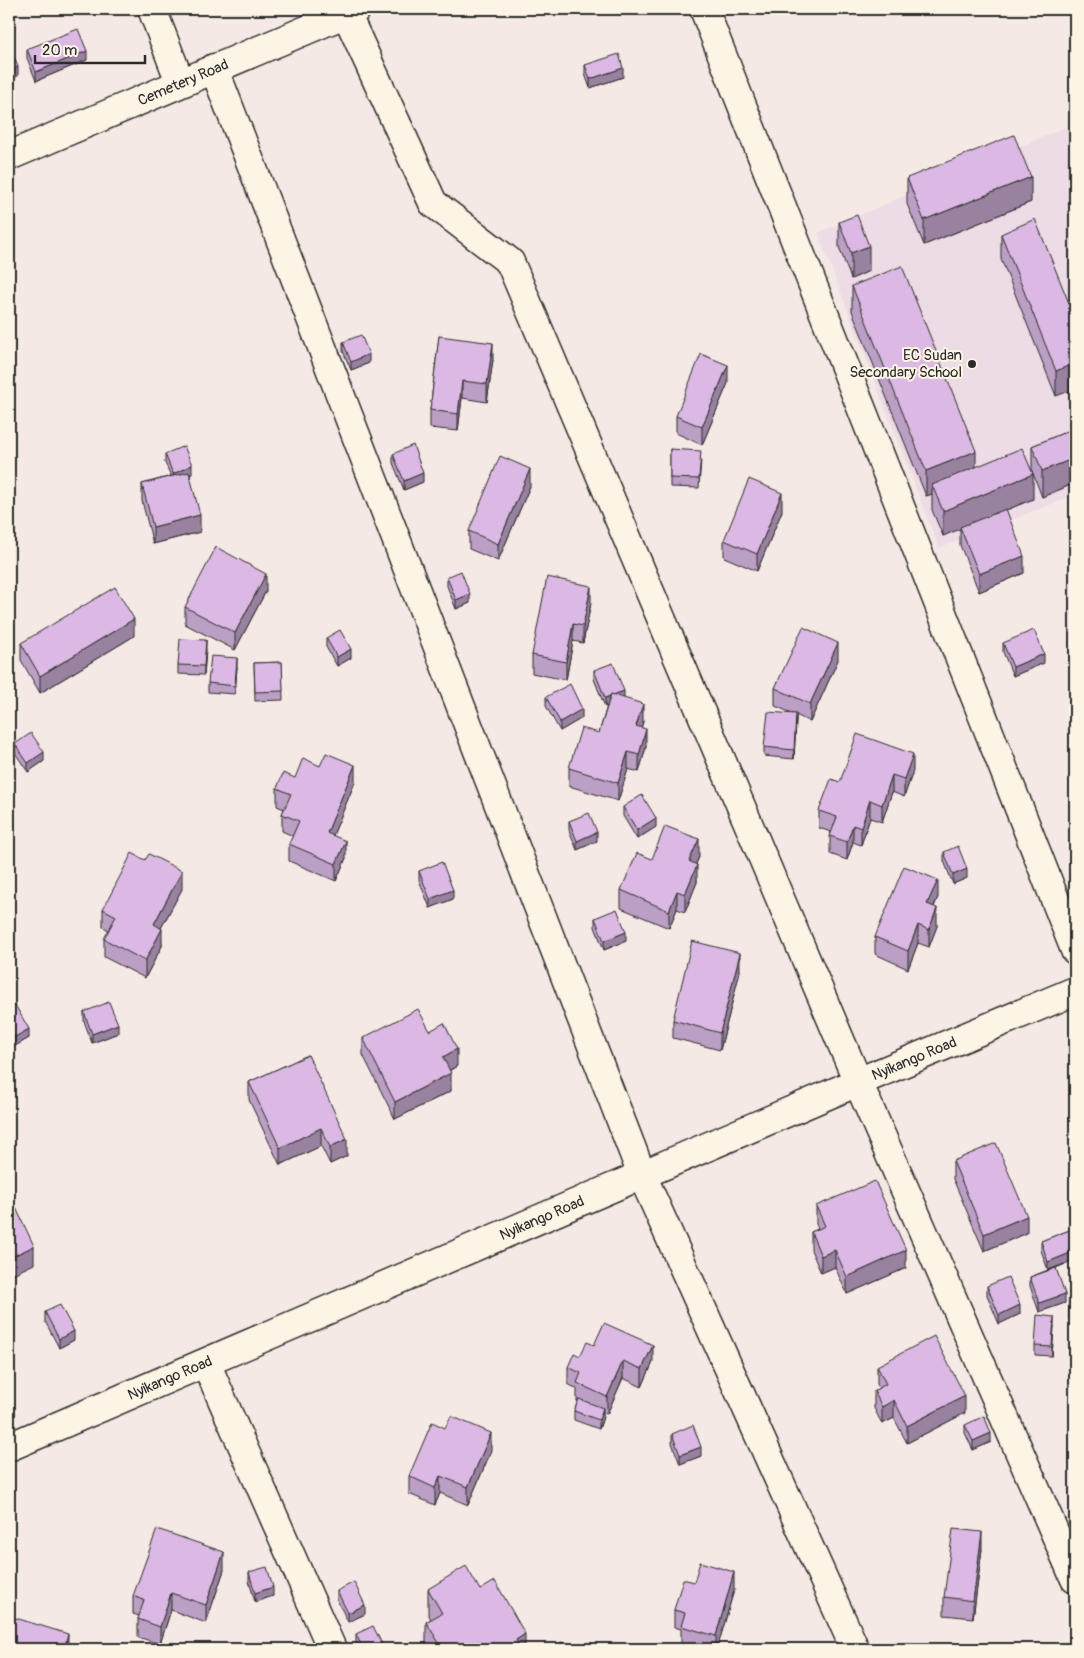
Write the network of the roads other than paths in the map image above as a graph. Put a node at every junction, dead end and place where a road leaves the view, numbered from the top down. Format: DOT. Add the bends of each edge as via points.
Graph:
graph roads {
  1 [pos="152,9"];
  2 [pos="704,9"];
  3 [pos="351,11"];
  4 [pos="214,68"];
  5 [pos="180,82"];
  6 [pos="9,156"];
  7 [pos="1075,950"];
  8 [pos="1075,991"];
  9 [pos="858,1082"];
  10 [pos="642,1175"];
  11 [pos="206,1363"];
  12 [pos="9,1446"];
  13 [pos="1075,1579"];
  14 [pos="332,1649"];
  15 [pos="855,1649"];
  1 -- 5 [label="street"];
  2 -- 7 [label="street"];
  3 -- 4 [label="street, Cemetery Road"];
  3 -- 9 [label="street" via="433,202 510,262"];
  4 -- 5 [label="street, Cemetery Road"];
  4 -- 10 [label="street"];
  5 -- 6 [label="street, Cemetery Road"];
  8 -- 9 [label="street, Nyikango Road"];
  9 -- 10 [label="street, Nyikango Road"];
  9 -- 13 [label="street"];
  10 -- 11 [label="street, Nyikango Road"];
  10 -- 15 [label="street"];
  11 -- 12 [label="street, Nyikango Road"];
  11 -- 14 [label="street"];
}
